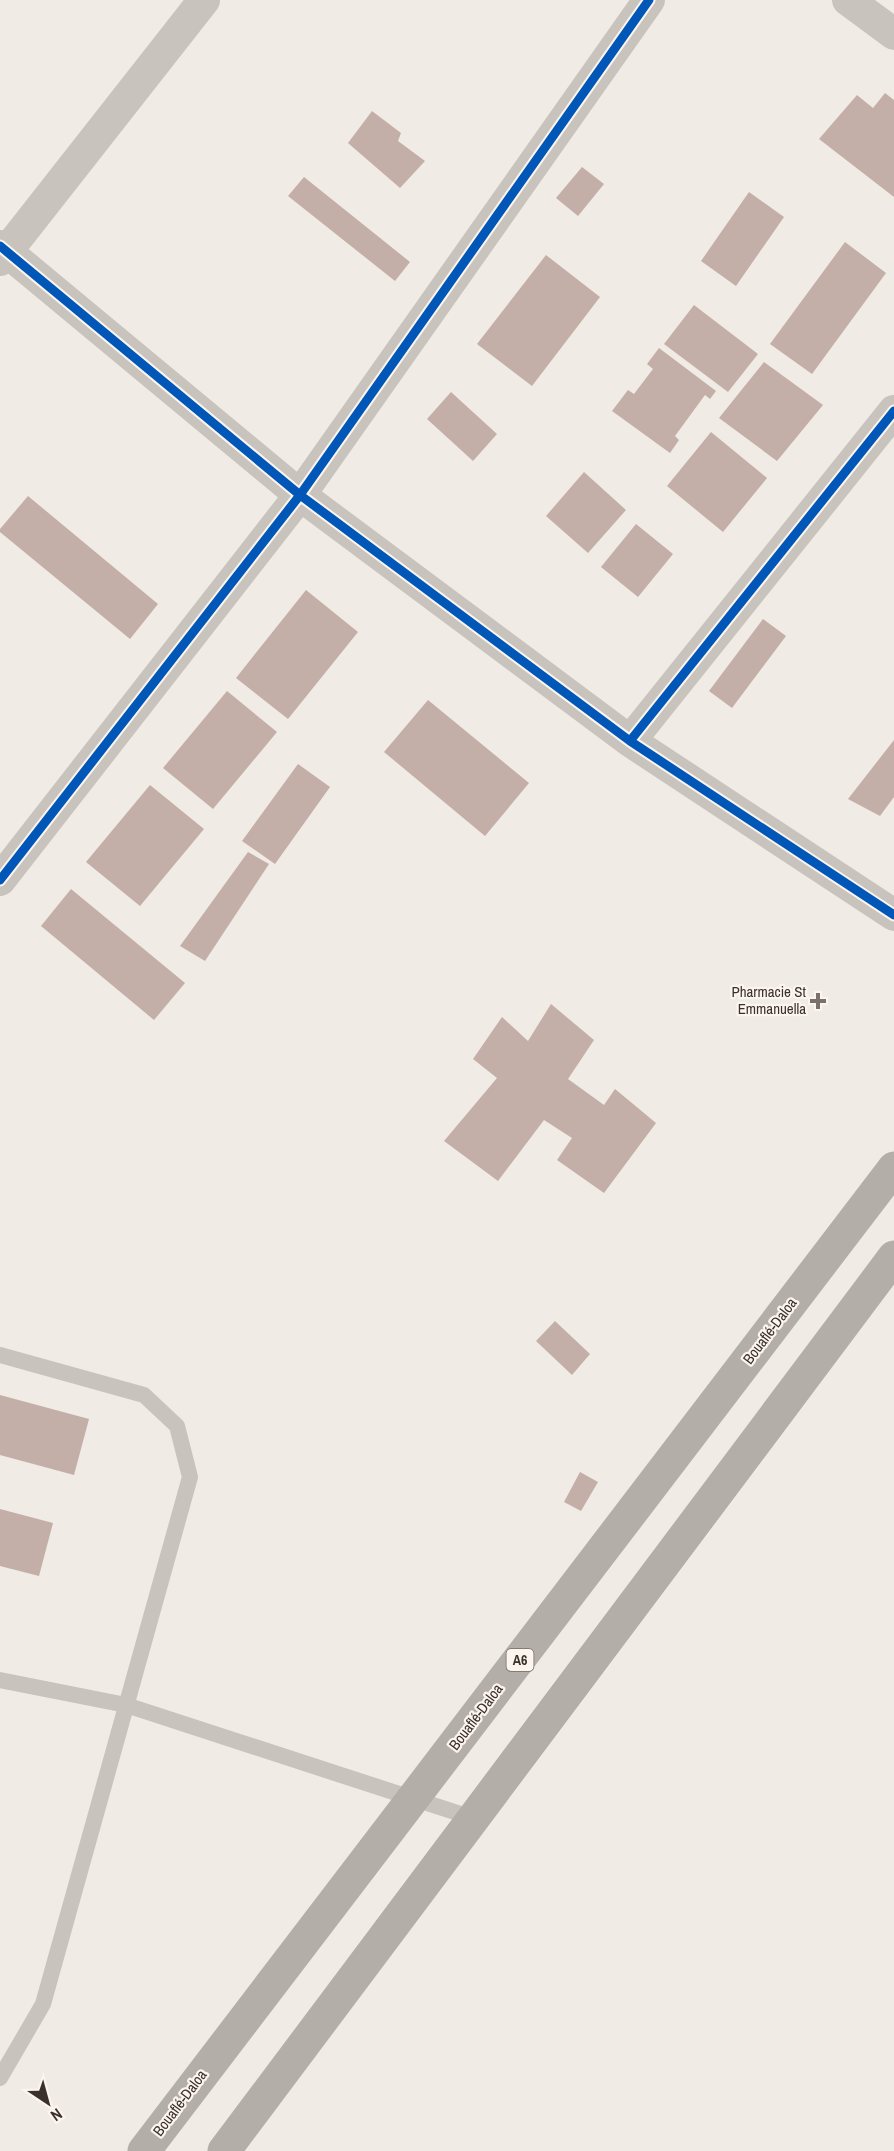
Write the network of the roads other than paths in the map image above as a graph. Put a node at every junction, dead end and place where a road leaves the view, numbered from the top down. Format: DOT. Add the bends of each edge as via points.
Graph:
graph roads {
  1 [pos="204,0"];
  2 [pos="650,0"];
  3 [pos="849,0"];
  4 [pos="894,34"];
  5 [pos="2,252"];
  6 [pos="894,411"];
  7 [pos="300,495"];
  8 [pos="630,741"];
  9 [pos="0,880"];
  10 [pos="894,915"];
  11 [pos="894,1168"];
  12 [pos="894,1257"];
  13 [pos="0,1355"];
  14 [pos="0,1680"];
  15 [pos="126,1705"];
  16 [pos="414,1798"];
  17 [pos="473,1818"];
  18 [pos="0,2078"];
  19 [pos="144,2151"];
  20 [pos="224,2151"];
  1 -- 5 [label="street"];
  2 -- 7 [label="street"];
  3 -- 4 [label="street"];
  5 -- 7 [label="street"];
  6 -- 8 [label="street"];
  7 -- 8 [label="street"];
  7 -- 9 [label="street"];
  8 -- 10 [label="street"];
  11 -- 16 [label="highway, Bouaflé-Daloa / A6"];
  12 -- 17 [label="highway"];
  13 -- 15 [label="lane" via="144,1395 177,1426 190,1477"];
  14 -- 15 [label="lane"];
  15 -- 16 [label="lane"];
  15 -- 18 [label="lane" via="43,2004"];
  16 -- 17 [label="lane"];
  16 -- 19 [label="highway, Bouaflé-Daloa / A6"];
  17 -- 20 [label="highway"];
}
